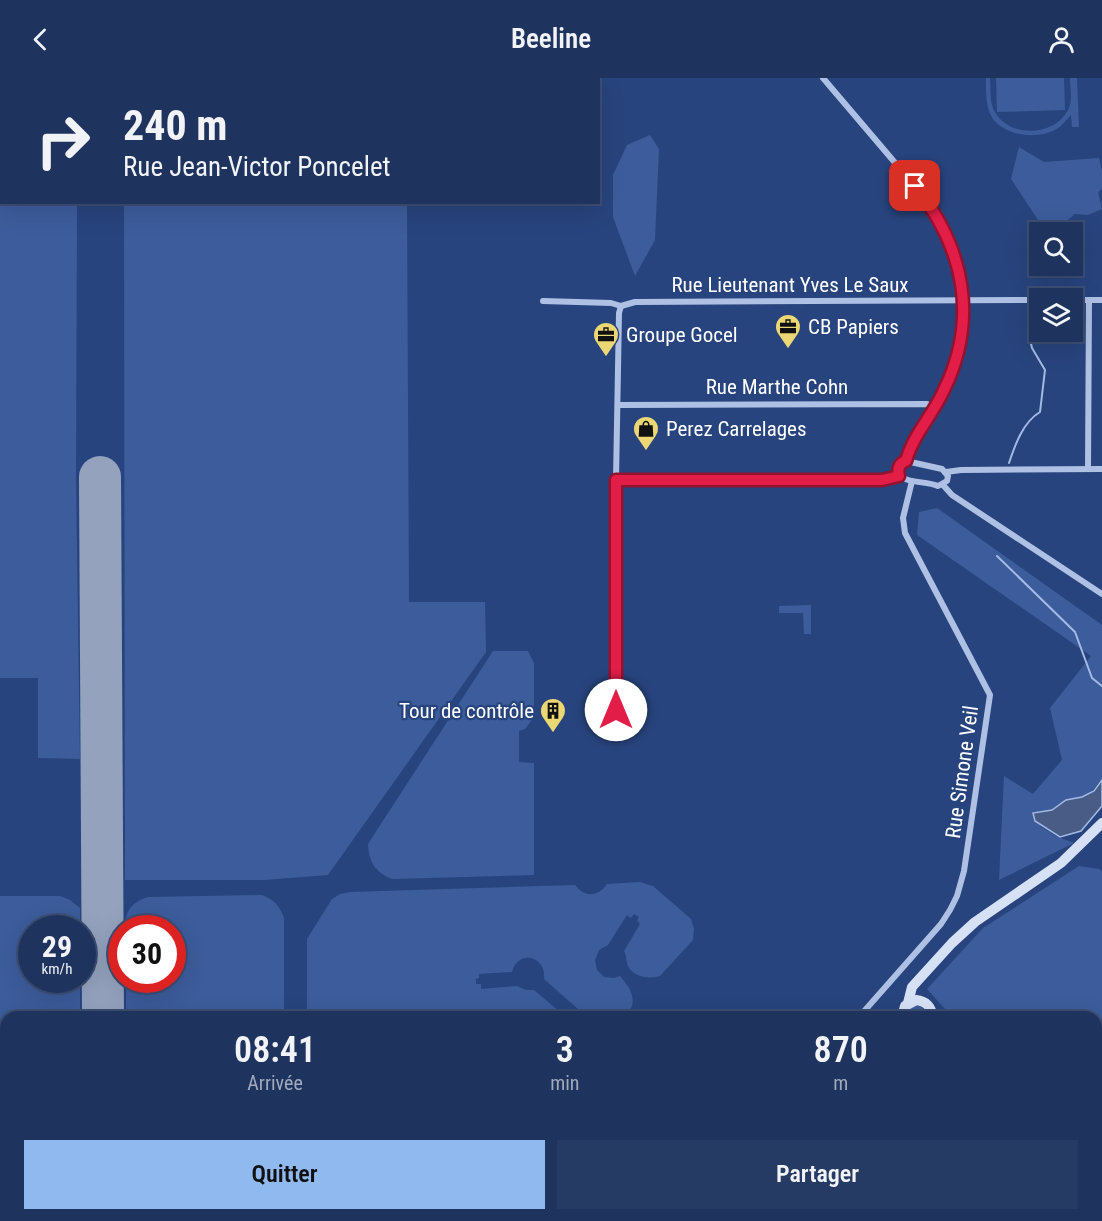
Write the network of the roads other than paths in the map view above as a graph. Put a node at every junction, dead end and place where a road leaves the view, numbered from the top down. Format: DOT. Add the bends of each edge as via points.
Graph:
graph roads {
  1 [pos="823,78"];
  2 [pos="964,300"];
  3 [pos="1029,300"];
  4 [pos="1083,300"];
  5 [pos="1089,300"];
  6 [pos="1102,300"];
  7 [pos="543,301"];
  8 [pos="621,306"];
  9 [pos="618,405"];
  10 [pos="935,407"];
  11 [pos="906,461"];
  12 [pos="1088,469"];
  13 [pos="1102,469"];
  14 [pos="946,472"];
  15 [pos="899,476"];
  16 [pos="616,480"];
  17 [pos="912,481"];
  18 [pos="943,485"];
  19 [pos="1102,594"];
  20 [pos="616,710"];
  21 [pos="1102,823"];
  22 [pos="924,975"];
  23 [pos="923,1001"];
  24 [pos="908,1003"];
  25 [pos="864,1011"];
  26 [pos="902,1011"];
  27 [pos="931,1011"];
  1 -- 2 [label="street" via="937,215 952,248"];
  2 -- 3 [label="street, Rue Lieutenant Yves Le Saux"];
  2 -- 8 [label="street, Rue Lieutenant Yves Le Saux" via="635,302"];
  2 -- 10 [label="street" via="957,357"];
  4 -- 5 [label="street"];
  5 -- 6 [label="street"];
  5 -- 12 [label="street"];
  7 -- 8 [label="street, Rue Lieutenant Yves Le Saux"];
  8 -- 9 [label="street"];
  9 -- 10 [label="street, Rue Marthe Cohn"];
  9 -- 16 [label="street"];
  10 -- 11 [label="street"];
  11 -- 14 [label="street"];
  11 -- 15 [label="street" via="899,466"];
  12 -- 13 [label="street"];
  12 -- 14 [label="street"];
  14 -- 18 [label="street"];
  15 -- 16 [label="street" via="882,480"];
  15 -- 17 [label="street"];
  16 -- 20 [label="street"];
  17 -- 18 [label="street"];
  17 -- 25 [label="street, Rue Simone Veil" via="903,518 905,533 990,695 973,818 957,896 941,924"];
  18 -- 19 [label="street" via="952,495"];
  21 -- 22 [label="main road" via="1061,863 975,922"];
  22 -- 23 [label="main road"];
  22 -- 24 [label="main road" via="912,987"];
  23 -- 24 [label="main road"];
  23 -- 27 [label="main road"];
  24 -- 26 [label="main road"];
}
